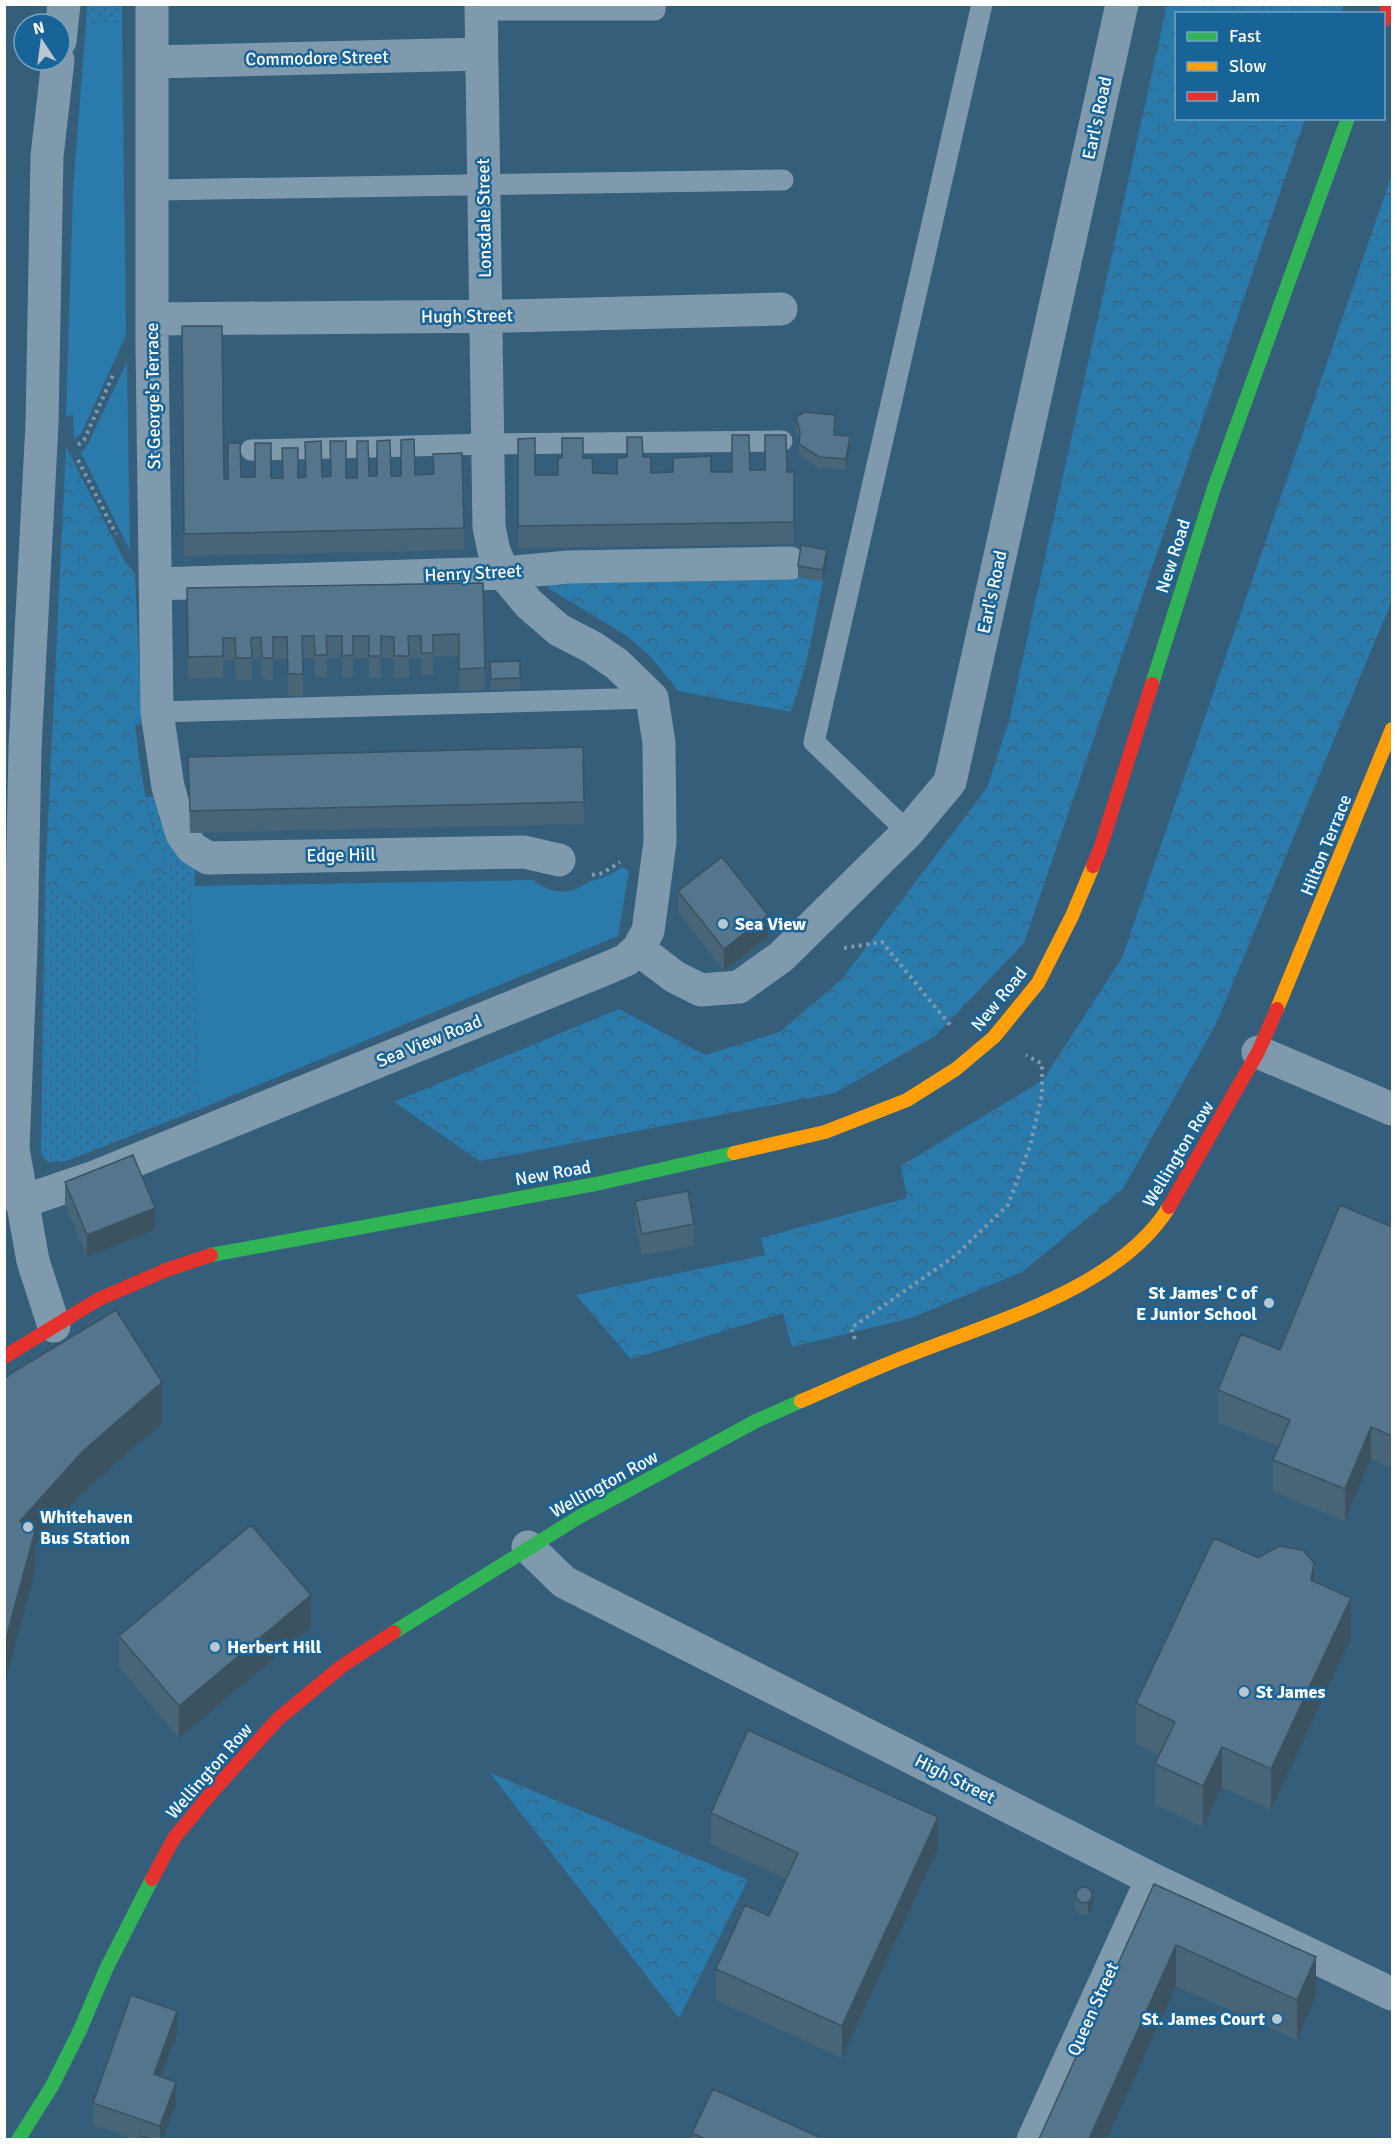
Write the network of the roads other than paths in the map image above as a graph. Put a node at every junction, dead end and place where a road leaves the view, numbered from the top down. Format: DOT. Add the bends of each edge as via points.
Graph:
graph roads {
  1 [pos="152,4"];
  2 [pos="655,4"];
  3 [pos="982,4"];
  4 [pos="1122,4"];
  5 [pos="481,7"];
  6 [pos="481,54"];
  7 [pos="153,62"];
  8 [pos="57,72"];
  9 [pos="1347,120"];
  10 [pos="783,180"];
  11 [pos="483,184"];
  12 [pos="153,190"];
  13 [pos="781,309"];
  14 [pos="487,316"];
  15 [pos="152,319"];
  16 [pos="782,441"];
  17 [pos="488,444"];
  18 [pos="251,450"];
  19 [pos="790,563"];
  20 [pos="503,573"];
  21 [pos="156,584"];
  22 [pos="652,698"];
  23 [pos="157,712"];
  24 [pos="1392,729"];
  25 [pos="168,787"];
  26 [pos="908,832"];
  27 [pos="559,860"];
  28 [pos="638,949"];
  29 [pos="1293,974"];
  30 [pos="1258,1052"];
  31 [pos="1392,1109"];
  32 [pos="9,1148"];
  33 [pos="21,1202"];
  34 [pos="54,1326"];
  35 [pos="4,1357"];
  36 [pos="528,1547"];
  37 [pos="1152,1879"];
  38 [pos="1392,1994"];
  39 [pos="18,2139"];
  40 [pos="1034,2139"];
  1 -- 7 [label="street, St George's Terrace"];
  2 -- 5 [label="lane" via="655,10"];
  3 -- 26 [label="lane" via="814,742"];
  4 -- 26 [label="street, Earl's Road" via="950,782"];
  5 -- 6 [label="street, Lonsdale Street"];
  6 -- 7 [label="street, Commodore Street"];
  6 -- 11 [label="street, Lonsdale Street"];
  7 -- 12 [label="street, St George's Terrace"];
  8 -- 32 [label="street" via="47,156 42,424"];
  9 -- 34 [label="main road, New Road" via="1214,488 1100,849 1038,983 994,1037 956,1068 906,1100 825,1132 596,1184 215,1254 99,1299"];
  10 -- 11 [label="lane"];
  11 -- 12 [label="lane"];
  11 -- 14 [label="street, Lonsdale Street"];
  12 -- 15 [label="street, St George's Terrace"];
  13 -- 14 [label="street, Hugh Street"];
  14 -- 15 [label="street, Hugh Street"];
  14 -- 17 [label="street, Lonsdale Street"];
  15 -- 21 [label="street, St George's Terrace"];
  16 -- 17 [label="lane"];
  17 -- 18 [label="lane"];
  17 -- 20 [label="street, Lonsdale Street" via="489,527"];
  19 -- 20 [label="street, Henry Street" via="569,567"];
  20 -- 21 [label="street, Henry Street"];
  20 -- 22 [label="street, Lonsdale Street" via="529,604 559,630 617,664"];
  21 -- 23 [label="street, St George's Terrace"];
  22 -- 23 [label="lane"];
  22 -- 28 [label="street" via="659,743 660,842 648,931"];
  23 -- 25 [label="street, St George's Terrace"];
  24 -- 29 [label="main road, Hilton Terrace"];
  25 -- 27 [label="street, Edge Hill" via="183,834 192,848 208,858 524,852"];
  26 -- 28 [label="street, Earl's Road" via="781,957 739,987 701,990 675,977"];
  28 -- 33 [label="street, Sea View Road" via="610,968 92,1179"];
  29 -- 30 [label="main road, Wellington Row"];
  30 -- 31 [label="street"];
  30 -- 36 [label="main road, Wellington Row" via="1165,1214 1131,1251 1055,1297 756,1421"];
  32 -- 33 [label="street"];
  33 -- 34 [label="street" via="33,1261"];
  34 -- 35 [label="main road, New Road"];
  36 -- 37 [label="street, High Street" via="564,1582"];
  36 -- 39 [label="main road, Wellington Row" via="342,1666 279,1719 212,1792 174,1838 107,1967 52,2086"];
  37 -- 38 [label="street, High Street"];
  37 -- 40 [label="street, Queen Street"];
}
